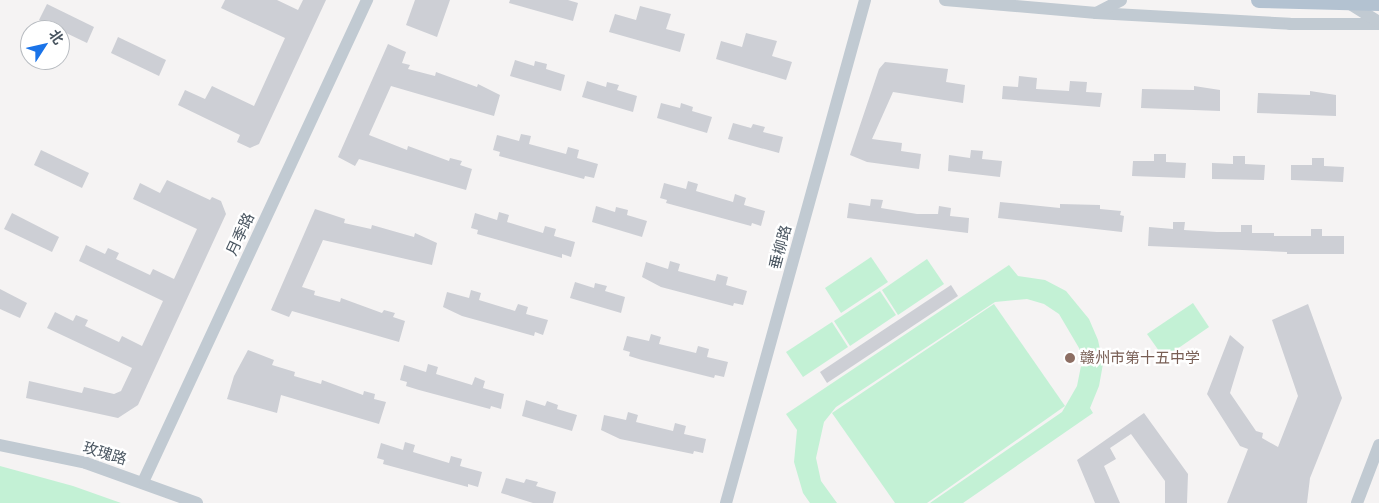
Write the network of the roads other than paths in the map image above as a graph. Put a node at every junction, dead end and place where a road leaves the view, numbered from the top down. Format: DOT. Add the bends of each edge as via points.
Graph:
graph roads {
  1 [pos="367,0"];
  2 [pos="865,0"];
  3 [pos="945,0"];
  4 [pos="1121,0"];
  5 [pos="1259,0"];
  6 [pos="1379,3"];
  7 [pos="1350,4"];
  8 [pos="1096,13"];
  9 [pos="1379,23"];
  10 [pos="0,445"];
  11 [pos="1379,445"];
  12 [pos="143,482"];
  13 [pos="197,503"];
  14 [pos="726,503"];
  15 [pos="1357,503"];
  1 -- 12 [label="street, 月季路"];
  2 -- 14 [label="street, 垂柳路"];
  3 -- 8 [label="street"];
  4 -- 8 [label="street"];
  5 -- 7 [label="main road"];
  6 -- 7 [label="main road"];
  7 -- 9 [label="street"];
  8 -- 9 [label="street" via="1290,24"];
  10 -- 12 [label="street, 玫瑰路" via="86,463"];
  11 -- 15 [label="street"];
  12 -- 13 [label="street, 玫瑰路"];
}
